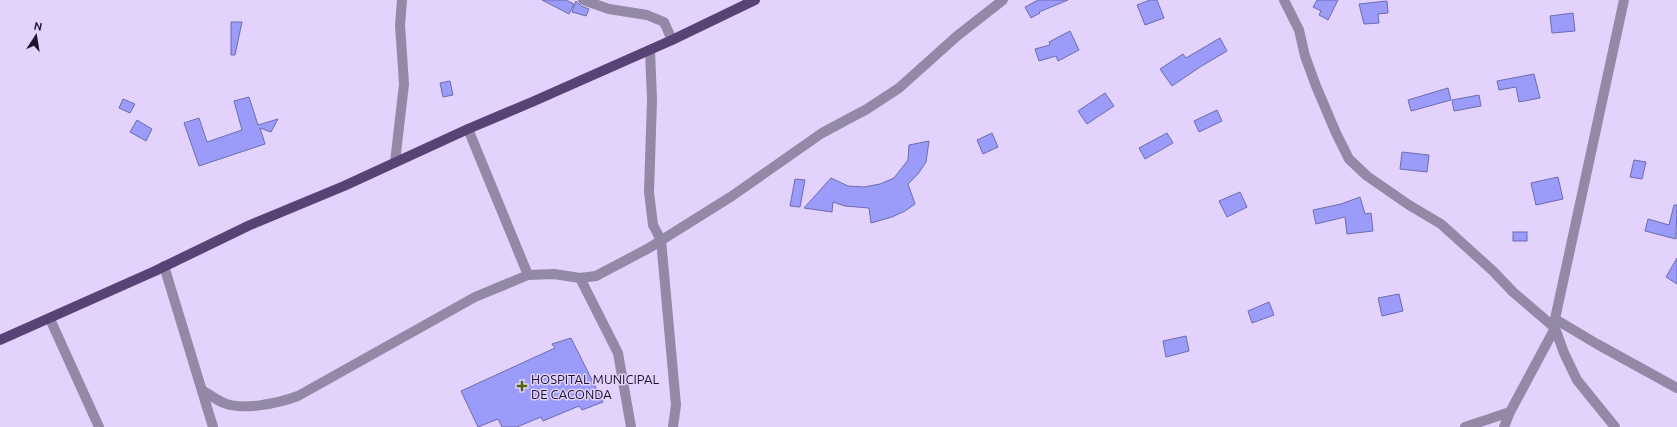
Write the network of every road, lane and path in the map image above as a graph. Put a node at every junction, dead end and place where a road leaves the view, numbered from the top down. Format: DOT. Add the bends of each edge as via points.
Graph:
graph roads {
  1 [pos="402,0"];
  2 [pos="583,0"];
  3 [pos="755,0"];
  4 [pos="1003,0"];
  5 [pos="1284,0"];
  6 [pos="1624,0"];
  7 [pos="672,40"];
  8 [pos="650,50"];
  9 [pos="468,129"];
  10 [pos="395,162"];
  11 [pos="661,240"];
  12 [pos="164,266"];
  13 [pos="528,275"];
  14 [pos="580,278"];
  15 [pos="50,319"];
  16 [pos="1555,323"];
  17 [pos="0,340"];
  18 [pos="1677,388"];
  19 [pos="202,390"];
  20 [pos="1510,412"];
  21 [pos="98,427"];
  22 [pos="213,427"];
  23 [pos="631,427"];
  24 [pos="673,427"];
  25 [pos="1465,427"];
  26 [pos="1504,427"];
  27 [pos="1615,427"];
  1 -- 10 [label="street" via="400,25 404,84"];
  2 -- 7 [label="street" via="609,9 647,15 664,22"];
  3 -- 7 [label="main road"];
  4 -- 11 [label="street" via="898,88 867,109 822,133 732,196"];
  5 -- 16 [label="street" via="1299,30 1316,86 1349,159 1367,176 1441,224 1513,292"];
  6 -- 16 [label="street"];
  7 -- 8 [label="main road"];
  8 -- 9 [label="main road"];
  8 -- 11 [label="street" via="652,100 649,192 653,226"];
  9 -- 10 [label="main road"];
  9 -- 13 [label="street"];
  10 -- 12 [label="main road" via="250,225"];
  11 -- 14 [label="street" via="596,276"];
  11 -- 24 [label="street" via="676,405"];
  12 -- 15 [label="main road"];
  12 -- 19 [label="street"];
  13 -- 14 [label="street" via="554,274"];
  13 -- 19 [label="street" via="475,297 298,396 281,402 248,406 224,403"];
  14 -- 23 [label="street" via="618,353"];
  15 -- 17 [label="main road"];
  15 -- 21 [label="street"];
  16 -- 18 [label="street"];
  16 -- 20 [label="street"];
  16 -- 27 [label="street" via="1564,353 1577,380"];
  19 -- 22 [label="street"];
  20 -- 25 [label="street"];
  20 -- 26 [label="street"];
}
